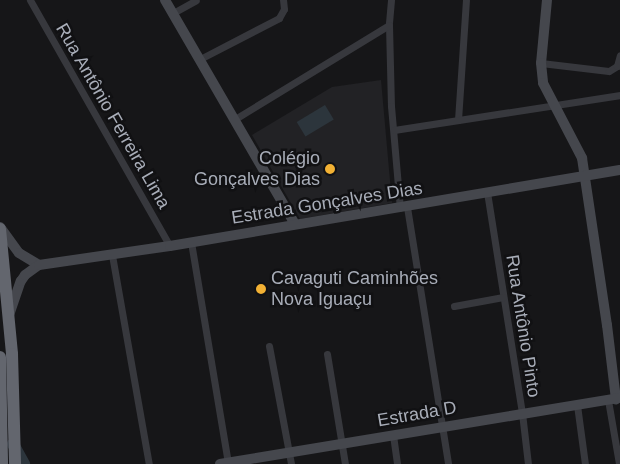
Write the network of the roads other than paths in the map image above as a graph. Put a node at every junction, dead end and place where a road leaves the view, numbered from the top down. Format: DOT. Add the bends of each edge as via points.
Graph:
graph roads {
  1 [pos="30,0"];
  2 [pos="165,0"];
  3 [pos="196,0"];
  4 [pos="282,0"];
  5 [pos="391,0"];
  6 [pos="466,0"];
  7 [pos="547,0"];
  8 [pos="173,13"];
  9 [pos="388,25"];
  10 [pos="620,55"];
  11 [pos="200,59"];
  12 [pos="541,63"];
  13 [pos="620,95"];
  14 [pos="553,106"];
  15 [pos="235,119"];
  16 [pos="458,120"];
  17 [pos="394,130"];
  18 [pos="620,170"];
  19 [pos="585,175"];
  20 [pos="487,192"];
  21 [pos="403,207"];
  22 [pos="295,224"];
  23 [pos="0,228"];
  24 [pos="191,242"];
  25 [pos="170,246"];
  26 [pos="112,255"];
  27 [pos="39,265"];
  28 [pos="503,298"];
  29 [pos="454,306"];
  30 [pos="9,315"];
  31 [pos="269,346"];
  32 [pos="327,354"];
  33 [pos="0,357"];
  34 [pos="615,399"];
  35 [pos="577,405"];
  36 [pos="522,412"];
  37 [pos="442,427"];
  38 [pos="393,435"];
  39 [pos="342,445"];
  40 [pos="290,459"];
  41 [pos="15,463"];
  42 [pos="224,463"];
  43 [pos="2,464"];
  44 [pos="149,464"];
  45 [pos="345,464"];
  46 [pos="397,464"];
  47 [pos="448,464"];
  48 [pos="528,464"];
  49 [pos="585,464"];
  50 [pos="619,464"];
  1 -- 25 [label="street, Rua Antônio Ferreira Lima"];
  2 -- 8 [label="street"];
  3 -- 8 [label="street"];
  4 -- 11 [label="street" via="284,9 280,18"];
  5 -- 9 [label="street"];
  6 -- 16 [label="street"];
  7 -- 12 [label="street"];
  8 -- 11 [label="street"];
  9 -- 15 [label="street"];
  9 -- 17 [label="street"];
  10 -- 12 [label="street" via="617,66 609,71"];
  11 -- 15 [label="street"];
  12 -- 14 [label="street" via="543,83"];
  13 -- 14 [label="street"];
  14 -- 16 [label="street"];
  14 -- 19 [label="street" via="576,144"];
  15 -- 22 [label="street"];
  16 -- 17 [label="street"];
  17 -- 21 [label="street"];
  18 -- 19 [label="street, Estrada Gonçalves Dias"];
  19 -- 20 [label="street, Estrada Gonçalves Dias"];
  19 -- 34 [label="street"];
  20 -- 21 [label="street, Estrada Gonçalves Dias"];
  20 -- 28 [label="street, Rua Antônio Pinto"];
  21 -- 22 [label="street, Estrada Gonçalves Dias"];
  21 -- 37 [label="street"];
  22 -- 24 [label="street, Estrada Gonçalves Dias"];
  23 -- 27 [label="street" via="18,253"];
  23 -- 30 [label="highway"];
  24 -- 25 [label="street, Estrada Gonçalves Dias"];
  24 -- 42 [label="street"];
  25 -- 26 [label="street, Estrada Gonçalves Dias"];
  26 -- 27 [label="street, Estrada Gonçalves Dias"];
  26 -- 44 [label="street"];
  27 -- 30 [label="street" via="21,281"];
  28 -- 29 [label="street"];
  28 -- 36 [label="street, Rua Antônio Pinto"];
  30 -- 41 [label="highway"];
  31 -- 40 [label="street"];
  32 -- 39 [label="street"];
  33 -- 43 [label="highway"];
  34 -- 35 [label="street, Estrada D"];
  34 -- 50 [label="street"];
  35 -- 36 [label="street, Estrada D"];
  35 -- 49 [label="street"];
  36 -- 37 [label="street, Estrada D"];
  36 -- 48 [label="street, Rua Antônio Pinto"];
  37 -- 38 [label="street, Estrada D"];
  37 -- 47 [label="street"];
  38 -- 39 [label="street, Estrada D"];
  38 -- 46 [label="street"];
  39 -- 40 [label="street, Estrada D"];
  39 -- 45 [label="street"];
  40 -- 42 [label="street, Estrada D"];
}
